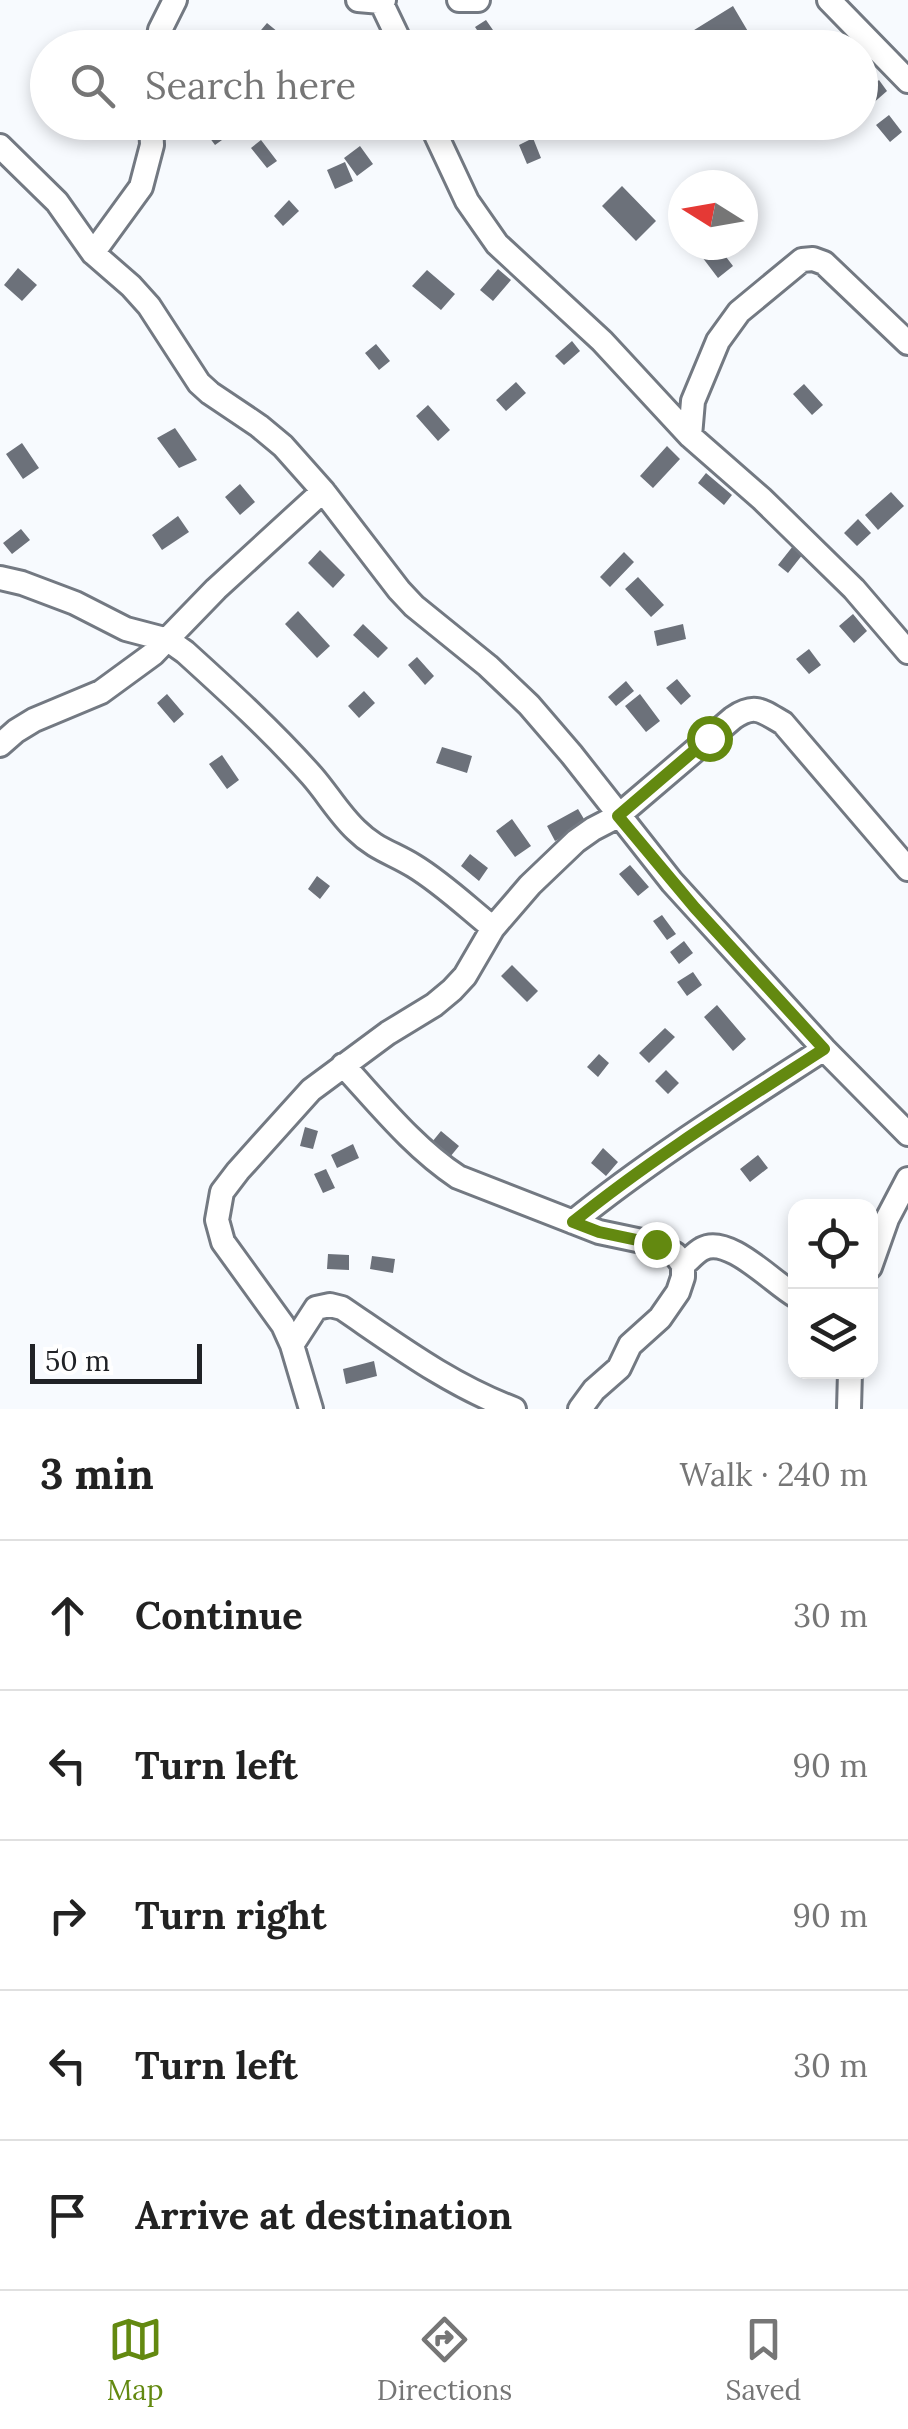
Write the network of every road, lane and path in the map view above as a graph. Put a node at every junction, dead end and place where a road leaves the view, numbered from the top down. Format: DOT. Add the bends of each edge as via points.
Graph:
graph roads {
  1 [pos="175,0"];
  2 [pos="460,0"];
  3 [pos="478,0"];
  4 [pos="829,0"];
  5 [pos="374,1"];
  6 [pos="160,30"];
  7 [pos="391,30"];
  8 [pos="859,30"];
  9 [pos="878,50"];
  10 [pos="908,80"];
  11 [pos="152,140"];
  12 [pos="438,140"];
  13 [pos="0,146"];
  14 [pos="93,253"];
  15 [pos="908,343"];
  16 [pos="690,436"];
  17 [pos="323,491"];
  18 [pos="0,578"];
  19 [pos="168,640"];
  20 [pos="908,652"];
  21 [pos="0,745"];
  22 [pos="618,816"];
  23 [pos="908,869"];
  24 [pos="493,928"];
  25 [pos="824,1049"];
  26 [pos="343,1066"];
  27 [pos="908,1134"];
  28 [pos="908,1180"];
  29 [pos="573,1222"];
  30 [pos="878,1244"];
  31 [pos="683,1264"];
  32 [pos="788,1290"];
  33 [pos="292,1345"];
  34 [pos="850,1379"];
  35 [pos="311,1409"];
  36 [pos="514,1409"];
  37 [pos="580,1409"];
  38 [pos="848,1409"];
  1 -- 6 [label="street"];
  2 -- 3 [label="street"];
  4 -- 8 [label="street"];
  5 -- 7 [label="street"];
  9 -- 10 [label="street"];
  11 -- 14 [label="street" via="141,187"];
  12 -- 16 [label="street" via="467,201 498,244"];
  13 -- 14 [label="street" via="57,202"];
  14 -- 17 [label="street" via="149,306 199,383 283,446"];
  15 -- 16 [label="street" via="824,262 802,260 739,312 718,341 692,401"];
  16 -- 20 [label="street" via="854,589"];
  17 -- 19 [label="street"];
  17 -- 22 [label="street" via="399,590 530,705"];
  18 -- 19 [label="street"];
  19 -- 21 [label="street" via="101,692 34,720"];
  19 -- 24 [label="street" via="292,755 357,831 412,864"];
  22 -- 23 [label="street" via="733,718 759,710 783,724"];
  22 -- 24 [label="street" via="576,842"];
  22 -- 25 [label="street"];
  24 -- 26 [label="street" via="452,990"];
  25 -- 27 [label="street"];
  25 -- 29 [label="street" via="686,1138"];
  26 -- 29 [label="street" via="437,1164"];
  26 -- 33 [label="street" via="311,1090 222,1192 217,1220 223,1242"];
  28 -- 30 [label="street"];
  29 -- 31 [label="street" via="656,1244"];
  31 -- 32 [label="street" via="716,1245"];
  31 -- 37 [label="street" via="684,1278 660,1318"];
  33 -- 35 [label="street"];
  33 -- 36 [label="street" via="316,1308 342,1308 430,1368"];
  34 -- 38 [label="street"];
}
